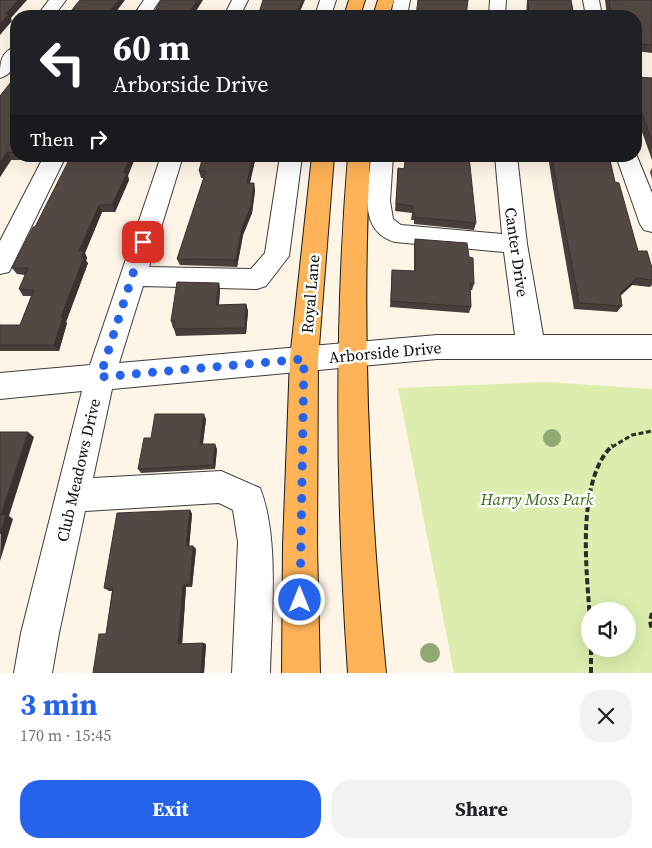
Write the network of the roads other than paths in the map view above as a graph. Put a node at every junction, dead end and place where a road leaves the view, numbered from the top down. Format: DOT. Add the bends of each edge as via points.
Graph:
graph roads {
  1 [pos="58,0"];
  2 [pos="50,10"];
  3 [pos="10,60"];
  4 [pos="0,72"];
  5 [pos="52,162"];
  6 [pos="170,162"];
  7 [pos="290,162"];
  8 [pos="321,162"];
  9 [pos="359,162"];
  10 [pos="382,162"];
  11 [pos="507,162"];
  12 [pos="629,162"];
  13 [pos="652,224"];
  14 [pos="515,244"];
  15 [pos="0,266"];
  16 [pos="132,276"];
  17 [pos="531,347"];
  18 [pos="652,347"];
  19 [pos="351,355"];
  20 [pos="304,359"];
  21 [pos="100,377"];
  22 [pos="0,386"];
  23 [pos="72,495"];
  24 [pos="33,673"];
  25 [pos="251,673"];
  26 [pos="301,673"];
  27 [pos="367,673"];
  1 -- 2 [label="street"];
  3 -- 4 [label="street"];
  5 -- 15 [label="street"];
  6 -- 16 [label="street, Club Meadows Drive"];
  7 -- 16 [label="street" via="277,256 257,279"];
  8 -- 20 [label="main road, Royal Lane"];
  9 -- 19 [label="main road"];
  10 -- 14 [label="street" via="379,201 382,223 395,233"];
  11 -- 14 [label="street, Canter Drive"];
  12 -- 13 [label="street"];
  14 -- 17 [label="street, Canter Drive"];
  16 -- 21 [label="street, Club Meadows Drive"];
  17 -- 18 [label="street, Arborside Drive"];
  17 -- 19 [label="street, Arborside Drive" via="437,347"];
  19 -- 20 [label="street, Arborside Drive"];
  19 -- 27 [label="main road"];
  20 -- 21 [label="street, Arborside Drive"];
  20 -- 26 [label="main road, Royal Lane"];
  21 -- 22 [label="street, Arborside Drive"];
  21 -- 23 [label="street, Club Meadows Drive"];
  23 -- 24 [label="street, Club Meadows Drive"];
  23 -- 25 [label="street" via="222,487 248,500 254,542"];
}
